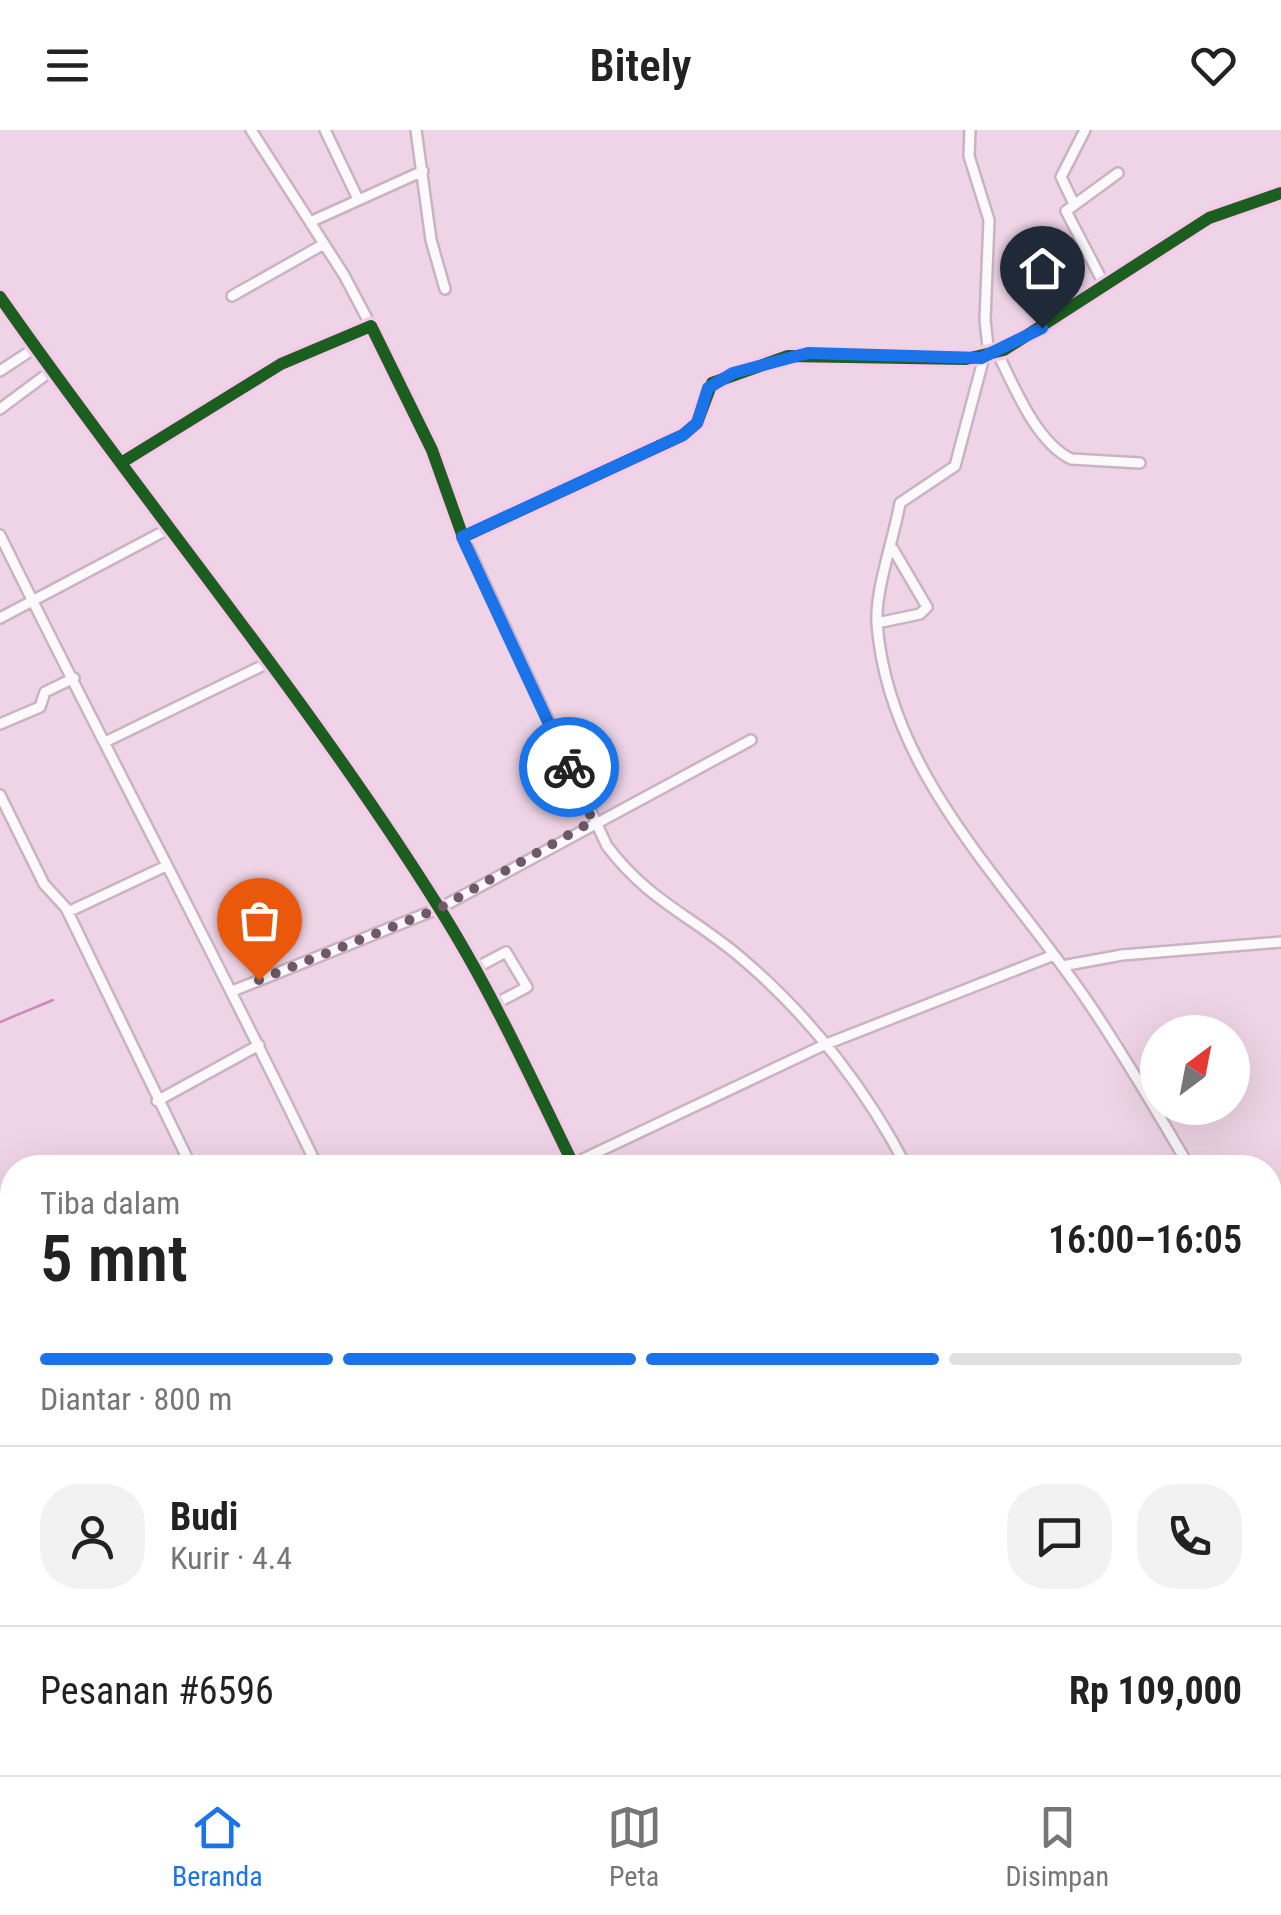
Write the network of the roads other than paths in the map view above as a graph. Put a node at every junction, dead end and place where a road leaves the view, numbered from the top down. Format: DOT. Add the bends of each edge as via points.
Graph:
graph roads {
  1 [pos="251,130"];
  2 [pos="325,130"];
  3 [pos="416,130"];
  4 [pos="970,130"];
  5 [pos="1085,130"];
  6 [pos="423,172"];
  7 [pos="1118,173"];
  8 [pos="1281,193"];
  9 [pos="358,199"];
  10 [pos="1074,204"];
  11 [pos="310,222"];
  12 [pos="324,244"];
  13 [pos="1105,286"];
  14 [pos="445,289"];
  15 [pos="232,296"];
  16 [pos="0,298"];
  17 [pos="371,326"];
  18 [pos="35,348"];
  19 [pos="990,355"];
  20 [pos="0,371"];
  21 [pos="50,371"];
  22 [pos="0,409"];
  23 [pos="120,463"];
  24 [pos="1140,463"];
  25 [pos="172,527"];
  26 [pos="0,535"];
  27 [pos="462,537"];
  28 [pos="893,549"];
  29 [pos="32,599"];
  30 [pos="0,618"];
  31 [pos="878,623"];
  32 [pos="270,662"];
  33 [pos="74,678"];
  34 [pos="0,724"];
  35 [pos="750,740"];
  36 [pos="104,742"];
  37 [pos="0,796"];
  38 [pos="593,821"];
  39 [pos="166,866"];
  40 [pos="440,908"];
  41 [pos="68,912"];
  42 [pos="1281,942"];
  43 [pos="1054,954"];
  44 [pos="1062,966"];
  45 [pos="474,969"];
  46 [pos="235,990"];
  47 [pos="493,1005"];
  48 [pos="258,1044"];
  49 [pos="824,1045"];
  50 [pos="158,1101"];
  51 [pos="185,1155"];
  52 [pos="312,1155"];
  53 [pos="566,1155"];
  54 [pos="594,1155"];
  55 [pos="900,1155"];
  56 [pos="1182,1155"];
  1 -- 11 [label="street"];
  2 -- 9 [label="street"];
  3 -- 6 [label="street"];
  4 -- 19 [label="street" via="969,156 989,220"];
  5 -- 10 [label="street" via="1061,177"];
  6 -- 9 [label="street"];
  6 -- 14 [label="street"];
  7 -- 10 [label="street"];
  8 -- 13 [label="street" via="1209,218"];
  9 -- 11 [label="street"];
  10 -- 13 [label="street" via="1067,216"];
  11 -- 12 [label="street"];
  12 -- 15 [label="street"];
  12 -- 17 [label="street"];
  13 -- 19 [label="street"];
  16 -- 18 [label="street"];
  17 -- 23 [label="street" via="281,364"];
  17 -- 27 [label="street" via="432,450"];
  18 -- 20 [label="street"];
  18 -- 21 [label="street"];
  19 -- 24 [label="street" via="1063,455"];
  19 -- 27 [label="street" via="794,354 712,383 697,423 683,435"];
  19 -- 28 [label="street" via="955,466 902,498"];
  21 -- 22 [label="street"];
  21 -- 23 [label="street"];
  23 -- 25 [label="street"];
  25 -- 29 [label="street"];
  25 -- 32 [label="street"];
  26 -- 29 [label="street"];
  27 -- 38 [label="street"];
  28 -- 31 [label="street"];
  28 -- 31 [label="street" via="927,607"];
  29 -- 30 [label="street"];
  29 -- 33 [label="street"];
  31 -- 43 [label="street" via="886,679 930,786"];
  32 -- 36 [label="street"];
  32 -- 40 [label="street"];
  33 -- 34 [label="street" via="45,692 40,707"];
  33 -- 36 [label="street"];
  35 -- 38 [label="street"];
  36 -- 39 [label="street"];
  37 -- 41 [label="street" via="44,884"];
  38 -- 40 [label="street"];
  38 -- 49 [label="street" via="640,886 748,964"];
  39 -- 41 [label="street"];
  39 -- 46 [label="street"];
  40 -- 45 [label="street"];
  40 -- 46 [label="street"];
  41 -- 50 [label="street"];
  42 -- 44 [label="street"];
  43 -- 44 [label="street"];
  43 -- 49 [label="street"];
  44 -- 56 [label="street"];
  45 -- 47 [label="street"];
  45 -- 47 [label="street" via="506,952 527,987"];
  46 -- 48 [label="street"];
  47 -- 53 [label="street"];
  48 -- 50 [label="street"];
  48 -- 52 [label="street"];
  49 -- 54 [label="street"];
  49 -- 55 [label="street" via="868,1098"];
  50 -- 51 [label="street"];
}
